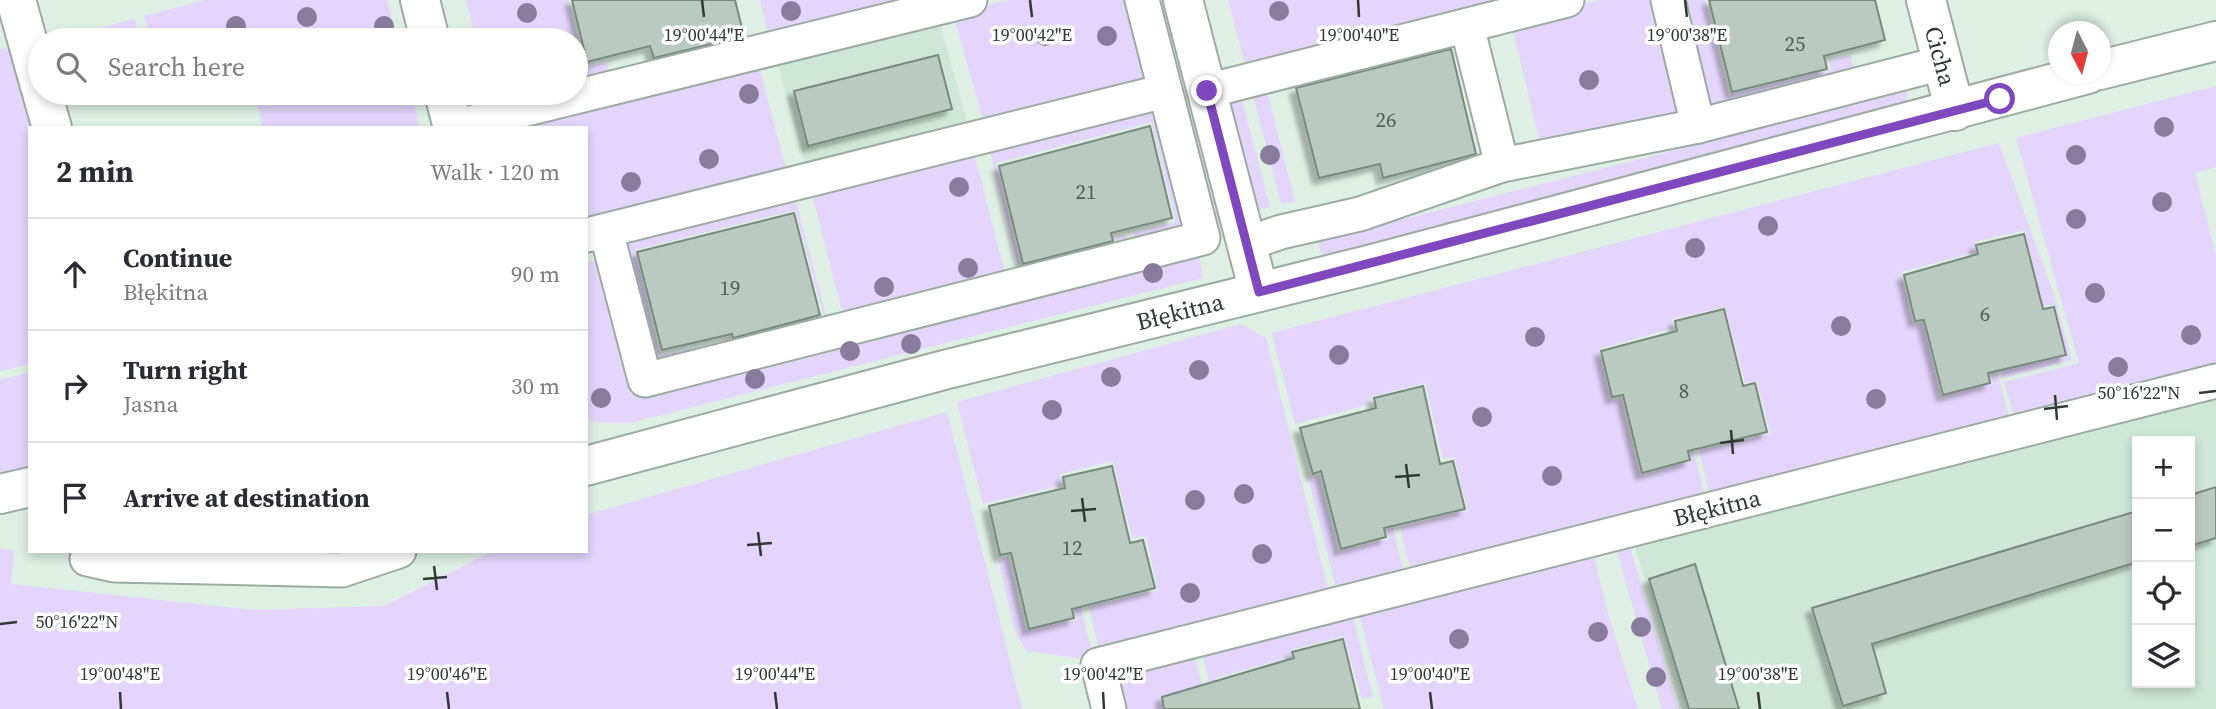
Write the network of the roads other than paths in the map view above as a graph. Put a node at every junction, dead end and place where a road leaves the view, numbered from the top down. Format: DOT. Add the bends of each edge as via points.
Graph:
graph roads {
  1 [pos="420,0"];
  2 [pos="970,0"];
  3 [pos="1142,0"];
  4 [pos="1183,0"];
  5 [pos="1567,0"];
  6 [pos="1668,0"];
  7 [pos="1926,0"];
  8 [pos="20,4"];
  9 [pos="1467,26"];
  10 [pos="427,28"];
  11 [pos="28,37"];
  12 [pos="2216,41"];
  13 [pos="1942,63"];
  14 [pos="2111,67"];
  15 [pos="2052,84"];
  16 [pos="1165,91"];
  17 [pos="1207,91"];
  18 [pos="588,94"];
  19 [pos="45,105"];
  20 [pos="447,105"];
  21 [pos="543,105"];
  22 [pos="1955,111"];
  23 [pos="51,126"];
  24 [pos="453,126"];
  25 [pos="457,126"];
  26 [pos="1698,126"];
  27 [pos="1502,165"];
  28 [pos="596,233"];
  29 [pos="1247,244"];
  30 [pos="1259,292"];
  31 [pos="2216,381"];
  32 [pos="592,466"];
  33 [pos="28,487"];
  34 [pos="0,494"];
  35 [pos="393,553"];
  36 [pos="87,559"];
  37 [pos="1109,709"];
  1 -- 10 [label="street"];
  2 -- 18 [label="lane"];
  3 -- 16 [label="lane"];
  4 -- 17 [label="street"];
  5 -- 9 [label="lane"];
  6 -- 26 [label="lane"];
  7 -- 13 [label="street, Cicha"];
  8 -- 11 [label="street"];
  9 -- 17 [label="lane"];
  9 -- 27 [label="lane"];
  12 -- 14 [label="street"];
  13 -- 22 [label="street, Cicha"];
  13 -- 26 [label="lane"];
  15 -- 22 [label="street, Błękitna"];
  16 -- 28 [label="lane"];
  16 -- 28 [label="lane" via="1203,238 645,380"];
  17 -- 29 [label="street"];
  19 -- 23 [label="street"];
  20 -- 24 [label="street"];
  21 -- 25 [label="lane"];
  22 -- 30 [label="street, Błękitna"];
  26 -- 27 [label="lane"];
  27 -- 29 [label="lane" via="1360,214"];
  29 -- 30 [label="street"];
  30 -- 32 [label="street, Błękitna" via="944,370"];
  31 -- 37 [label="lane, Błękitna" via="1098,665"];
  33 -- 34 [label="street"];
  35 -- 36 [label="lane" via="342,570 114,565"];
}
